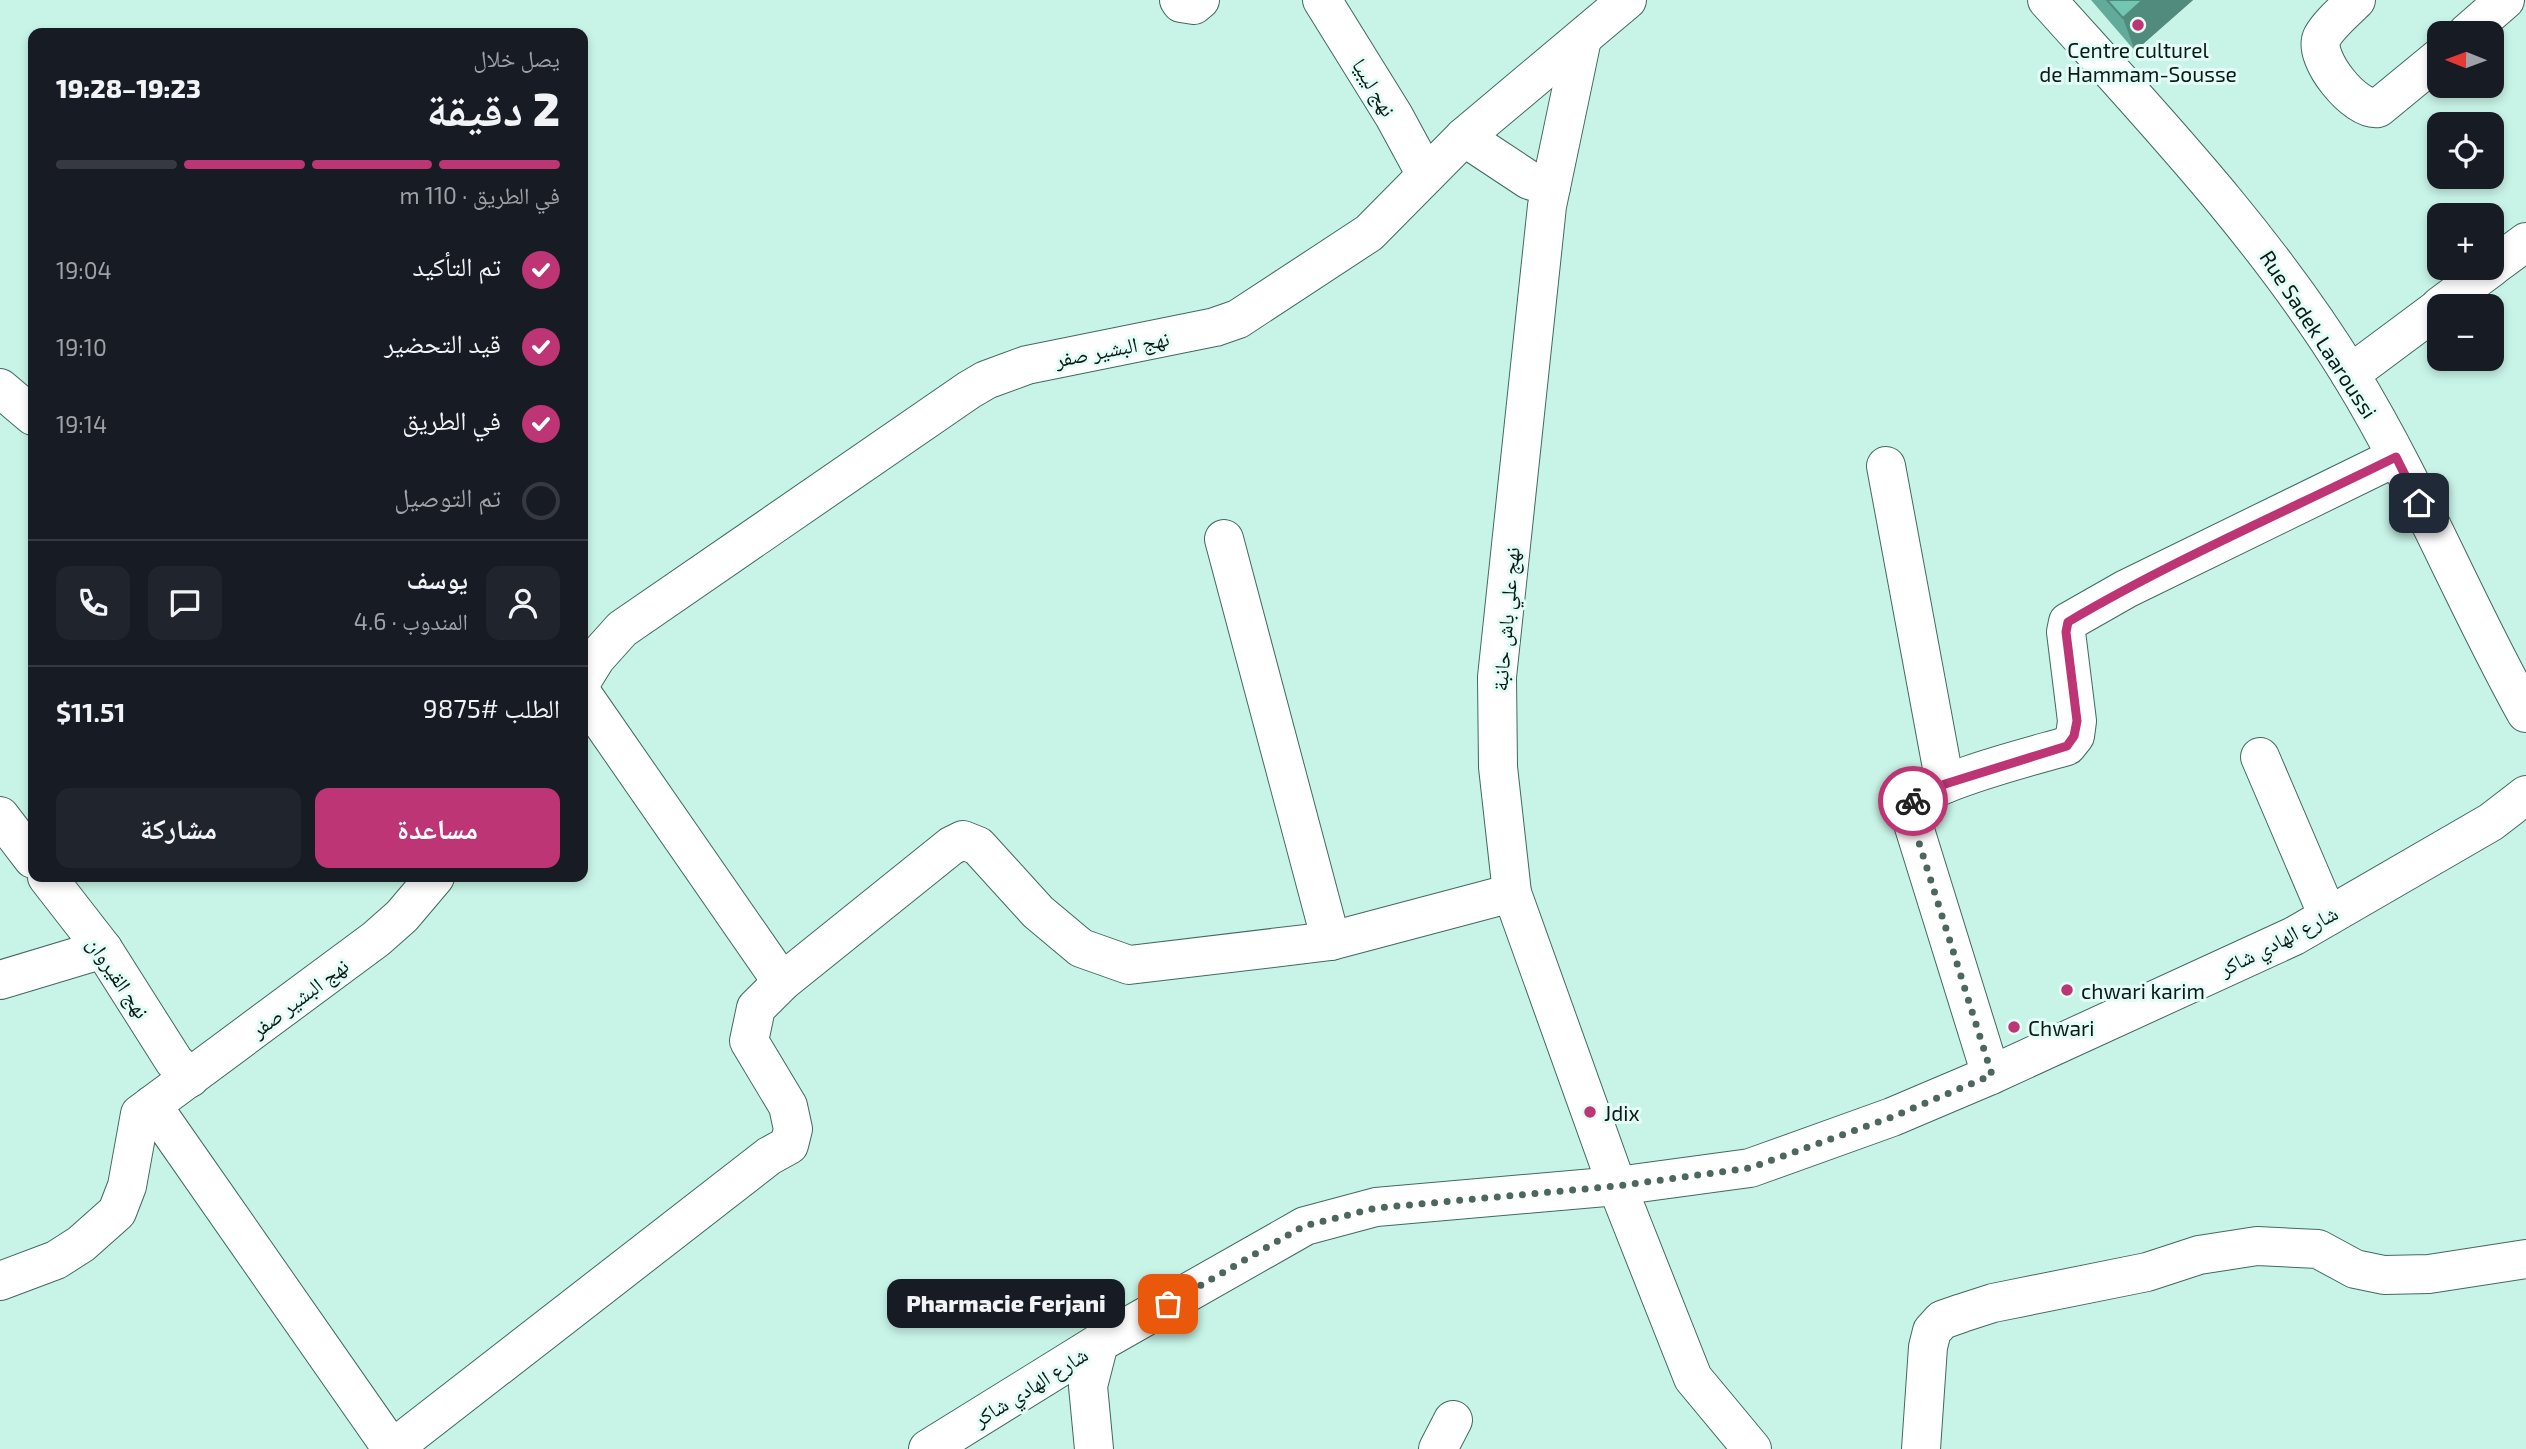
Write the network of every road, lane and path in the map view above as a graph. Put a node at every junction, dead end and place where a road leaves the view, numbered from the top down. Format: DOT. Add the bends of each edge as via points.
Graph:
graph roads {
  1 [pos="1179,0"];
  2 [pos="1200,0"];
  3 [pos="1322,0"];
  4 [pos="1627,0"];
  5 [pos="2047,0"];
  6 [pos="2356,0"];
  7 [pos="2505,0"];
  8 [pos="2481,21"];
  9 [pos="1582,39"];
  10 [pos="2427,68"];
  11 [pos="1464,137"];
  12 [pos="1426,175"];
  13 [pos="1550,187"];
  14 [pos="2526,242"];
  15 [pos="2504,259"];
  16 [pos="2476,280"];
  17 [pos="2457,294"];
  18 [pos="2427,317"];
  19 [pos="2350,374"];
  20 [pos="0,388"];
  21 [pos="28,412"];
  22 [pos="2396,457"];
  23 [pos="1886,466"];
  24 [pos="1224,539"];
  25 [pos="588,670"];
  26 [pos="588,702"];
  27 [pos="2526,713"];
  28 [pos="2260,757"];
  29 [pos="1945,784"];
  30 [pos="2526,795"];
  31 [pos="14,818"];
  32 [pos="28,848"];
  33 [pos="51,882"];
  34 [pos="431,882"];
  35 [pos="1512,893"];
  36 [pos="2328,916"];
  37 [pos="1331,941"];
  38 [pos="103,949"];
  39 [pos="0,980"];
  40 [pos="782,982"];
  41 [pos="1992,1075"];
  42 [pos="190,1079"];
  43 [pos="152,1105"];
  44 [pos="1617,1186"];
  45 [pos="2526,1259"];
  46 [pos="0,1281"];
  47 [pos="1099,1343"];
  48 [pos="392,1449"];
  49 [pos="928,1449"];
  50 [pos="1094,1449"];
  51 [pos="1752,1449"];
  52 [pos="1920,1449"];
  1 -- 2 [label="street" via="1194,5"];
  3 -- 12 [label="street, نهج ليبيا"];
  4 -- 9 [label="street, نهج البشير صفر"];
  5 -- 19 [label="street, Rue Sadek Laaroussi" via="2263,247"];
  6 -- 10 [label="street" via="2322,37 2321,48 2332,73 2354,99 2378,108"];
  7 -- 8 [label="street"];
  9 -- 11 [label="street, نهج البشير صفر"];
  9 -- 13 [label="street, نهج علي باش حانبة"];
  11 -- 12 [label="street, نهج البشير صفر"];
  11 -- 13 [label="street" via="1529,180"];
  12 -- 25 [label="street, نهج البشير صفر" via="1368,233 1238,319 1027,365 969,390 622,629"];
  13 -- 35 [label="street, نهج علي باش حانبة" via="1497,677 1498,767"];
  14 -- 15 [label="street"];
  16 -- 17 [label="street"];
  18 -- 19 [label="street"];
  19 -- 22 [label="street, Rue Sadek Laaroussi"];
  20 -- 21 [label="street"];
  22 -- 27 [label="street, Rue Sadek Laaroussi"];
  22 -- 29 [label="street" via="2068,622 2077,721 2067,746"];
  23 -- 29 [label="street"];
  24 -- 37 [label="street"];
  26 -- 40 [label="street"];
  28 -- 36 [label="street"];
  29 -- 41 [label="street" via="1914,800 1910,814"];
  30 -- 36 [label="street, شارع الهادي شاكر" via="2491,822"];
  31 -- 32 [label="street"];
  33 -- 38 [label="street, نهج القيروان"];
  34 -- 42 [label="street, نهج البشير صفر" via="376,939"];
  35 -- 37 [label="street"];
  35 -- 44 [label="street, نهج علي باش حانبة"];
  36 -- 41 [label="street, شارع الهادي شاكر" via="2294,936"];
  37 -- 40 [label="street" via="1129,965 1081,948 1038,912 978,846 963,840"];
  38 -- 39 [label="street"];
  38 -- 42 [label="street, نهج القيروان"];
  40 -- 48 [label="street" via="756,1008 749,1041 788,1106 793,1129 789,1145"];
  41 -- 44 [label="street, شارع الهادي شاكر" via="1750,1168"];
  42 -- 43 [label="street, نهج البشير صفر"];
  43 -- 46 [label="street" via="140,1114 127,1186 117,1212 56,1260"];
  43 -- 48 [label="street"];
  44 -- 47 [label="street, شارع الهادي شاكر" via="1376,1208 1304,1226"];
  44 -- 51 [label="street, نهج علي باش حانبة" via="1693,1378"];
  45 -- 52 [label="street" via="2429,1274 2384,1275 2355,1269 2318,1249 2257,1246 1993,1303 1942,1320 1932,1331"];
  47 -- 49 [label="street, شارع الهادي شاكر"];
  47 -- 50 [label="street" via="1088,1386"];
}
